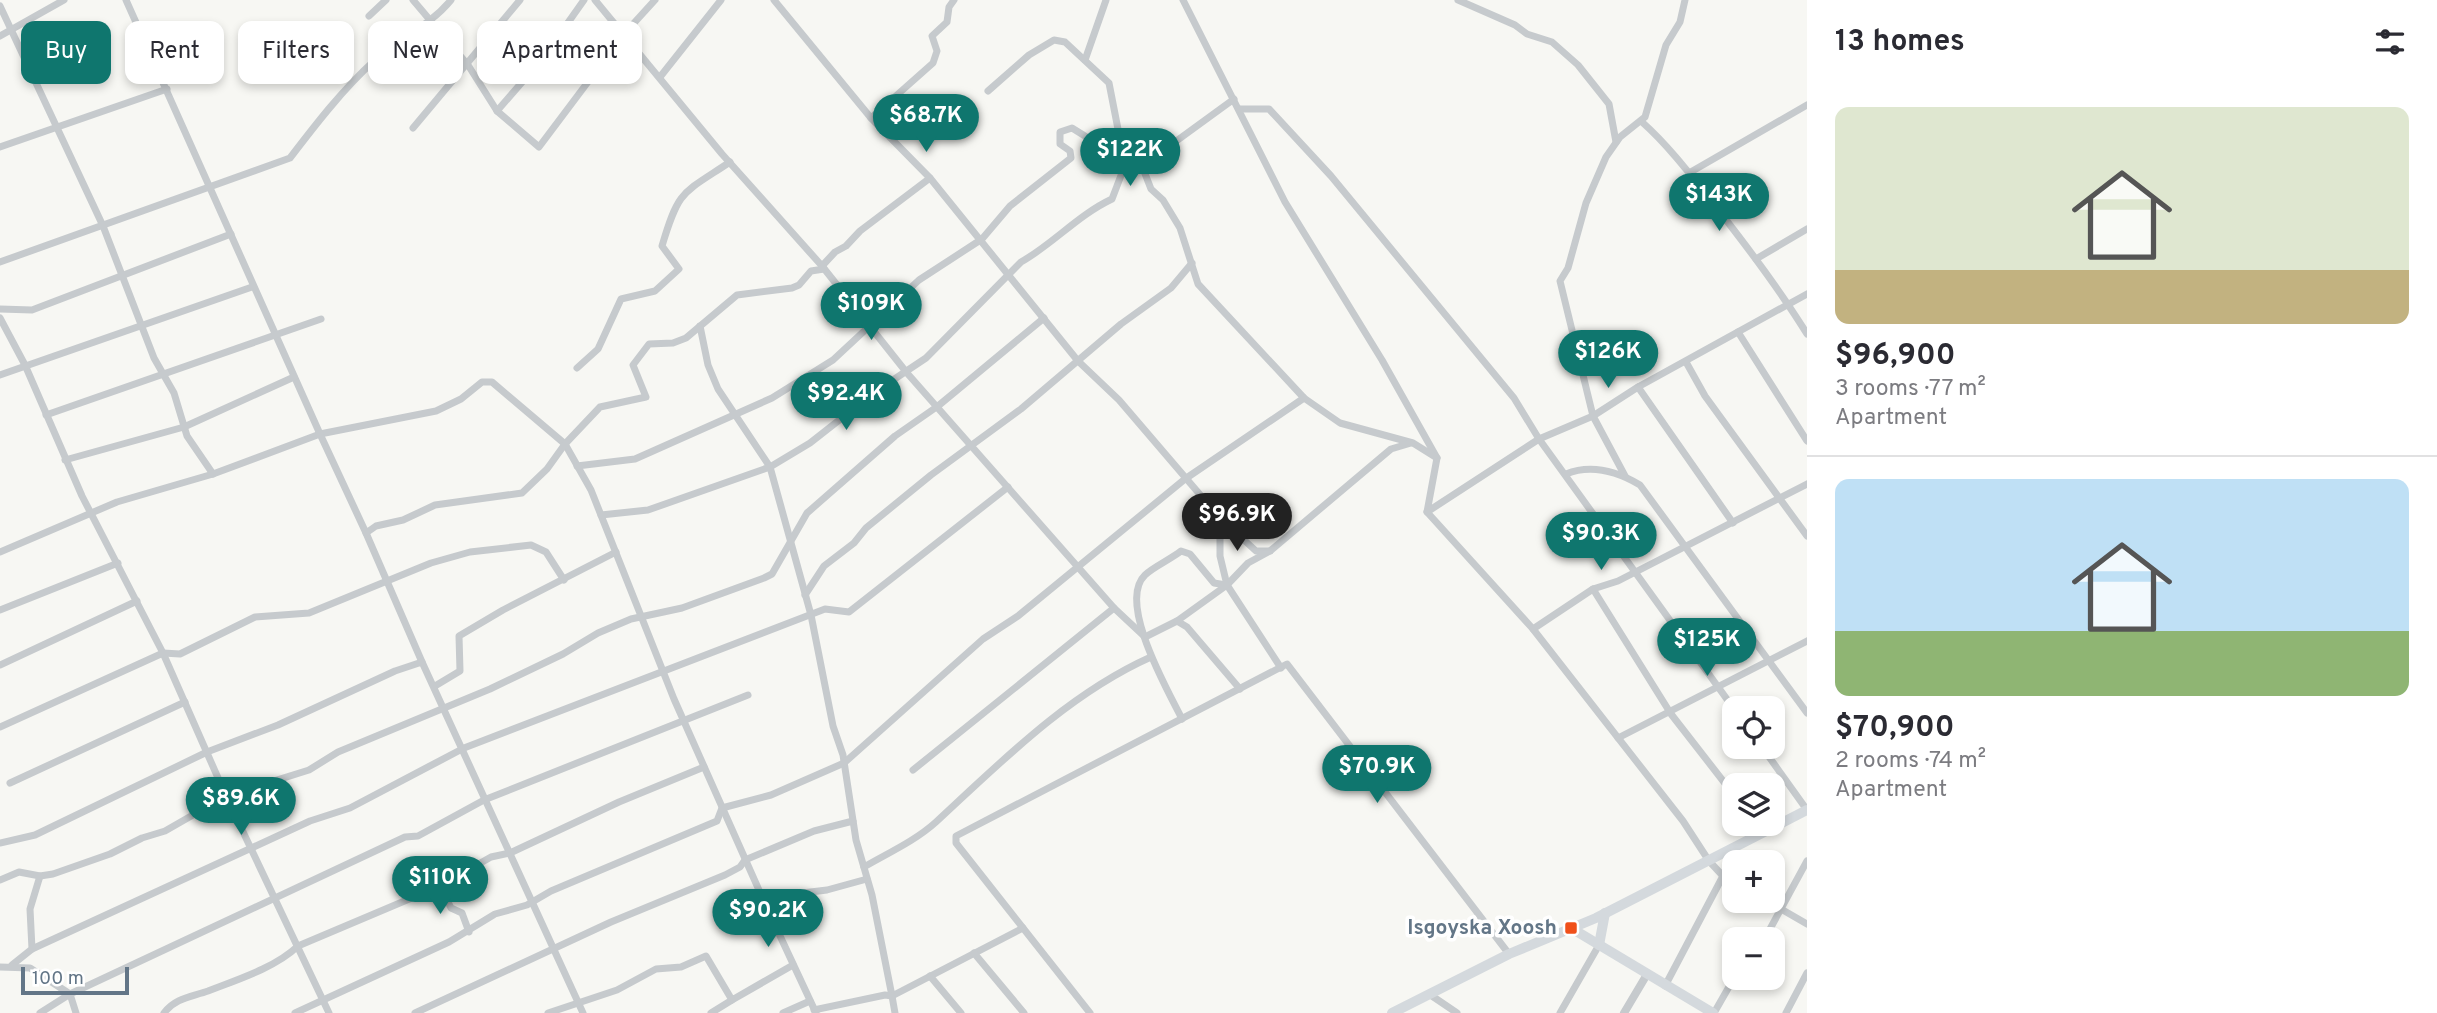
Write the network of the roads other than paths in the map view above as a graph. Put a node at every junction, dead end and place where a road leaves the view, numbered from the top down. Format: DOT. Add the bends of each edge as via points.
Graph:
graph roads {
  1 [pos="64,0"];
  2 [pos="126,0"];
  3 [pos="386,0"];
  4 [pos="413,0"];
  5 [pos="451,0"];
  6 [pos="520,0"];
  7 [pos="584,0"];
  8 [pos="595,0"];
  9 [pos="655,0"];
  10 [pos="721,0"];
  11 [pos="774,0"];
  12 [pos="954,0"];
  13 [pos="1106,0"];
  14 [pos="1183,0"];
  15 [pos="1458,0"];
  16 [pos="1685,0"];
  17 [pos="0,6"];
  18 [pos="369,16"];
  19 [pos="428,21"];
  20 [pos="430,21"];
  21 [pos="613,21"];
  22 [pos="636,21"];
  23 [pos="12,31"];
  24 [pos="0,36"];
  25 [pos="642,56"];
  26 [pos="463,59"];
  27 [pos="1085,60"];
  28 [pos="468,65"];
  29 [pos="368,68"];
  30 [pos="660,77"];
  31 [pos="586,84"];
  32 [pos="167,89"];
  33 [pos="988,91"];
  34 [pos="1234,99"];
  35 [pos="1807,104"];
  36 [pos="1239,109"];
  37 [pos="497,111"];
  38 [pos="870,118"];
  39 [pos="1643,122"];
  40 [pos="55,128"];
  41 [pos="413,128"];
  42 [pos="1616,142"];
  43 [pos="0,147"];
  44 [pos="1122,151"];
  45 [pos="730,162"];
  46 [pos="1142,166"];
  47 [pos="1689,173"];
  48 [pos="930,178"];
  49 [pos="212,188"];
  50 [pos="103,226"];
  51 [pos="1807,229"];
  52 [pos="231,234"];
  53 [pos="982,239"];
  54 [pos="1756,259"];
  55 [pos="0,262"];
  56 [pos="1192,263"];
  57 [pos="823,267"];
  58 [pos="122,274"];
  59 [pos="1010,274"];
  60 [pos="252,287"];
  61 [pos="1807,294"];
  62 [pos="1791,305"];
  63 [pos="0,309"];
  64 [pos="0,318"];
  65 [pos="1044,318"];
  66 [pos="321,319"];
  67 [pos="143,325"];
  68 [pos="869,325"];
  69 [pos="700,326"];
  70 [pos="1738,332"];
  71 [pos="1807,334"];
  72 [pos="275,337"];
  73 [pos="1078,361"];
  74 [pos="1686,362"];
  75 [pos="25,365"];
  76 [pos="577,368"];
  77 [pos="907,373"];
  78 [pos="163,374"];
  79 [pos="0,375"];
  80 [pos="294,377"];
  81 [pos="1638,387"];
  82 [pos="1304,398"];
  83 [pos="938,406"];
  84 [pos="734,412"];
  85 [pos="46,415"];
  86 [pos="1593,416"];
  87 [pos="184,427"];
  88 [pos="320,434"];
  89 [pos="1539,439"];
  90 [pos="1807,441"];
  91 [pos="1413,443"];
  92 [pos="565,444"];
  93 [pos="972,445"];
  94 [pos="1437,458"];
  95 [pos="65,460"];
  96 [pos="577,466"];
  97 [pos="769,467"];
  98 [pos="213,474"];
  99 [pos="1566,474"];
  100 [pos="1625,476"];
  101 [pos="1185,479"];
  102 [pos="1807,484"];
  103 [pos="1008,487"];
  104 [pos="1778,498"];
  105 [pos="1426,512"];
  106 [pos="93,514"];
  107 [pos="601,515"];
  108 [pos="1220,518"];
  109 [pos="1732,523"];
  110 [pos="366,533"];
  111 [pos="1807,536"];
  112 [pos="791,544"];
  113 [pos="1686,544"];
  114 [pos="1270,551"];
  115 [pos="0,552"];
  116 [pos="616,552"];
  117 [pos="118,563"];
  118 [pos="1077,566"];
  119 [pos="1635,571"];
  120 [pos="564,580"];
  121 [pos="387,583"];
  122 [pos="1227,585"];
  123 [pos="1593,589"];
  124 [pos="805,596"];
  125 [pos="137,601"];
  126 [pos="1114,608"];
  127 [pos="0,610"];
  128 [pos="811,615"];
  129 [pos="642,617"];
  130 [pos="1177,621"];
  131 [pos="1533,629"];
  132 [pos="1145,637"];
  133 [pos="1807,642"];
  134 [pos="163,653"];
  135 [pos="1151,657"];
  136 [pos="422,662"];
  137 [pos="1768,662"];
  138 [pos="0,665"];
  139 [pos="1281,668"];
  140 [pos="663,669"];
  141 [pos="435,687"];
  142 [pos="1719,687"];
  143 [pos="1240,689"];
  144 [pos="748,695"];
  145 [pos="1725,696"];
  146 [pos="185,702"];
  147 [pos="443,707"];
  148 [pos="1671,713"];
  149 [pos="1807,713"];
  150 [pos="683,719"];
  151 [pos="1182,719"];
  152 [pos="0,727"];
  153 [pos="1618,738"];
  154 [pos="464,748"];
  155 [pos="207,752"];
  156 [pos="1771,759"];
  157 [pos="844,763"];
  158 [pos="704,767"];
  159 [pos="913,770"];
  160 [pos="1722,779"];
  161 [pos="10,783"];
  162 [pos="226,796"];
  163 [pos="484,800"];
  164 [pos="722,808"];
  165 [pos="1807,810"];
  166 [pos="853,821"];
  167 [pos="1785,822"];
  168 [pos="1759,836"];
  169 [pos="0,844"];
  170 [pos="251,848"];
  171 [pos="510,853"];
  172 [pos="745,860"];
  173 [pos="1709,861"];
  174 [pos="1807,861"];
  175 [pos="864,867"];
  176 [pos="1722,875"];
  177 [pos="40,876"];
  178 [pos="1722,878"];
  179 [pos="867,879"];
  180 [pos="0,880"];
  181 [pos="440,886"];
  182 [pos="276,899"];
  183 [pos="1785,899"];
  184 [pos="533,903"];
  185 [pos="767,908"];
  186 [pos="1785,911"];
  187 [pos="1605,914"];
  188 [pos="1807,925"];
  189 [pos="1023,928"];
  190 [pos="1571,928"];
  191 [pos="469,932"];
  192 [pos="1600,945"];
  193 [pos="298,946"];
  194 [pos="32,949"];
  195 [pos="554,949"];
  196 [pos="974,953"];
  197 [pos="1509,954"];
  198 [pos="12,965"];
  199 [pos="793,965"];
  200 [pos="0,967"];
  201 [pos="1807,973"];
  202 [pos="930,975"];
  203 [pos="1646,976"];
  204 [pos="1665,987"];
  205 [pos="1727,990"];
  206 [pos="70,994"];
  207 [pos="892,996"];
  208 [pos="1432,996"];
  209 [pos="322,998"];
  210 [pos="733,1000"];
  211 [pos="810,1001"];
  212 [pos="578,1003"];
  213 [pos="1696,1009"];
  214 [pos="815,1012"];
  215 [pos="1399,1012"];
  216 [pos="40,1013"];
  217 [pos="76,1013"];
  218 [pos="164,1013"];
  219 [pos="295,1013"];
  220 [pos="329,1013"];
  221 [pos="415,1013"];
  222 [pos="548,1013"];
  223 [pos="583,1013"];
  224 [pos="711,1013"];
  225 [pos="783,1013"];
  226 [pos="895,1013"];
  227 [pos="961,1013"];
  228 [pos="1024,1013"];
  229 [pos="1090,1013"];
  230 [pos="1457,1013"];
  231 [pos="1560,1013"];
  232 [pos="1625,1013"];
  233 [pos="1714,1013"];
  234 [pos="1786,1013"];
  1 -- 23 [label="street"];
  2 -- 32 [label="street"];
  3 -- 18 [label="street"];
  4 -- 19 [label="street"];
  5 -- 20 [label="street"];
  6 -- 28 [label="street"];
  7 -- 37 [label="street" via="543,58"];
  8 -- 21 [label="street"];
  9 -- 22 [label="street"];
  10 -- 30 [label="street"];
  11 -- 38 [label="street"];
  12 -- 38 [label="street" via="947,22 932,36 937,51 933,63"];
  13 -- 27 [label="street"];
  14 -- 34 [label="street"];
  15 -- 42 [label="street" via="1552,42 1578,65 1609,104"];
  16 -- 39 [label="street"];
  17 -- 23 [label="street"];
  23 -- 24 [label="street"];
  23 -- 40 [label="street"];
  25 -- 30 [label="street"];
  26 -- 28 [label="street"];
  27 -- 33 [label="street" via="1065,42 1054,40"];
  27 -- 44 [label="street" via="1109,83"];
  28 -- 37 [label="street"];
  28 -- 41 [label="street"];
  29 -- 49 [label="street" via="320,118 290,158"];
  30 -- 45 [label="street"];
  31 -- 37 [label="street" via="539,147"];
  32 -- 40 [label="street"];
  32 -- 49 [label="street"];
  34 -- 36 [label="street"];
  34 -- 46 [label="street"];
  35 -- 47 [label="street"];
  36 -- 89 [label="street" via="1269,109 1331,176 1514,398"];
  36 -- 94 [label="street" via="1291,213"];
  38 -- 48 [label="street"];
  39 -- 42 [label="street"];
  39 -- 47 [label="street"];
  40 -- 43 [label="street"];
  40 -- 50 [label="street"];
  42 -- 86 [label="street" via="1586,204 1560,281"];
  44 -- 46 [label="street"];
  44 -- 53 [label="street" via="1101,146 1072,128 1060,132 1060,144 1070,151 1071,158 1010,206"];
  44 -- 59 [label="street" via="1125,165 1112,199 1095,206"];
  45 -- 57 [label="street"];
  45 -- 76 [label="street" via="684,192 675,204 662,246 679,269 655,291 621,299 595,354"];
  46 -- 56 [label="street" via="1151,189 1180,228"];
  47 -- 54 [label="street"];
  48 -- 53 [label="street"];
  48 -- 57 [label="street" via="860,231"];
  49 -- 50 [label="street"];
  49 -- 52 [label="street"];
  50 -- 55 [label="street"];
  50 -- 58 [label="street"];
  51 -- 54 [label="street"];
  52 -- 58 [label="street"];
  52 -- 60 [label="street"];
  53 -- 59 [label="street"];
  53 -- 68 [label="street" via="919,280"];
  54 -- 62 [label="street"];
  56 -- 73 [label="street" via="1171,288"];
  56 -- 82 [label="street" via="1198,284"];
  57 -- 68 [label="street"];
  57 -- 69 [label="street" via="792,288 737,295"];
  58 -- 63 [label="street" via="32,310"];
  58 -- 67 [label="street"];
  59 -- 65 [label="street"];
  59 -- 77 [label="street"];
  60 -- 67 [label="street"];
  60 -- 72 [label="street"];
  61 -- 62 [label="street"];
  62 -- 70 [label="street"];
  62 -- 71 [label="street"];
  64 -- 75 [label="street"];
  65 -- 73 [label="street"];
  65 -- 83 [label="street"];
  66 -- 72 [label="street"];
  67 -- 75 [label="street"];
  67 -- 78 [label="street"];
  68 -- 77 [label="street"];
  68 -- 84 [label="street" via="833,360 772,398"];
  69 -- 84 [label="street" via="708,365"];
  69 -- 92 [label="street" via="673,343 649,344 633,365 646,397 600,407"];
  70 -- 74 [label="street"];
  70 -- 90 [label="street"];
  72 -- 78 [label="street"];
  72 -- 80 [label="street"];
  73 -- 93 [label="street"];
  73 -- 101 [label="street" via="1119,400"];
  74 -- 81 [label="street"];
  74 -- 104 [label="street"];
  75 -- 79 [label="street"];
  75 -- 85 [label="street"];
  77 -- 83 [label="street"];
  77 -- 97 [label="street"];
  78 -- 85 [label="street"];
  78 -- 87 [label="street"];
  80 -- 87 [label="street"];
  80 -- 88 [label="street"];
  81 -- 86 [label="street"];
  81 -- 109 [label="street"];
  82 -- 91 [label="street" via="1340,423"];
  82 -- 101 [label="street"];
  83 -- 93 [label="street"];
  83 -- 112 [label="street" via="895,436 807,513"];
  84 -- 96 [label="street" via="635,458"];
  84 -- 97 [label="street"];
  85 -- 95 [label="street"];
  86 -- 89 [label="street"];
  86 -- 100 [label="street"];
  87 -- 95 [label="street"];
  87 -- 98 [label="street"];
  88 -- 92 [label="street" via="436,411 461,400 482,382 492,382"];
  88 -- 98 [label="street"];
  88 -- 110 [label="street"];
  89 -- 99 [label="street"];
  89 -- 105 [label="street"];
  91 -- 94 [label="street"];
  91 -- 114 [label="street" via="1381,456"];
  92 -- 96 [label="street"];
  92 -- 110 [label="street" via="522,492 435,505"];
  93 -- 103 [label="street"];
  93 -- 124 [label="street" via="866,528 824,566"];
  94 -- 105 [label="street"];
  95 -- 106 [label="street"];
  96 -- 107 [label="street"];
  97 -- 107 [label="street" via="648,510"];
  97 -- 112 [label="street"];
  98 -- 106 [label="street" via="147,492"];
  99 -- 100 [label="street" via="1596,469"];
  99 -- 119 [label="street"];
  100 -- 113 [label="street" via="1640,485"];
  101 -- 108 [label="street"];
  101 -- 118 [label="street"];
  102 -- 104 [label="street"];
  103 -- 118 [label="street"];
  103 -- 128 [label="street" via="849,612 825,609"];
  104 -- 109 [label="street"];
  104 -- 111 [label="street"];
  105 -- 131 [label="street"];
  106 -- 115 [label="street"];
  106 -- 117 [label="street"];
  107 -- 116 [label="street"];
  108 -- 114 [label="street" via="1256,551"];
  108 -- 122 [label="street" via="1220,556"];
  109 -- 113 [label="street"];
  110 -- 121 [label="street"];
  112 -- 124 [label="street"];
  112 -- 129 [label="street" via="764,579"];
  113 -- 119 [label="street"];
  113 -- 137 [label="street"];
  114 -- 122 [label="street" via="1248,563"];
  116 -- 120 [label="street"];
  116 -- 129 [label="street"];
  117 -- 125 [label="street"];
  117 -- 127 [label="street"];
  118 -- 126 [label="street"];
  118 -- 157 [label="street" via="983,639"];
  119 -- 123 [label="street"];
  119 -- 142 [label="street"];
  120 -- 121 [label="street" via="546,552 531,545 470,552 430,563"];
  120 -- 141 [label="street" via="459,636 460,671"];
  121 -- 134 [label="street" via="309,613 255,617 180,654"];
  121 -- 136 [label="street"];
  122 -- 130 [label="street"];
  122 -- 132 [label="street" via="1213,583 1190,554 1181,551 1144,576 1138,587 1134,597"];
  122 -- 139 [label="street"];
  123 -- 131 [label="street"];
  123 -- 148 [label="street"];
  124 -- 128 [label="street"];
  125 -- 134 [label="street"];
  125 -- 138 [label="street"];
  126 -- 132 [label="street"];
  126 -- 159 [label="street"];
  128 -- 140 [label="street"];
  128 -- 157 [label="street" via="832,726"];
  129 -- 140 [label="street"];
  129 -- 147 [label="street" via="598,633 563,654"];
  130 -- 132 [label="street"];
  130 -- 143 [label="street" via="1197,635"];
  131 -- 153 [label="street"];
  132 -- 135 [label="street"];
  133 -- 137 [label="street"];
  134 -- 146 [label="street"];
  134 -- 152 [label="street"];
  135 -- 151 [label="street"];
  135 -- 175 [label="street" via="1060,714 963,794 939,820"];
  136 -- 141 [label="street"];
  136 -- 155 [label="street"];
  137 -- 142 [label="street"];
  137 -- 149 [label="street"];
  139 -- 143 [label="street"];
  139 -- 197 [label="street" via="1292,667"];
  140 -- 150 [label="street"];
  140 -- 154 [label="street"];
  141 -- 147 [label="street"];
  142 -- 145 [label="street"];
  142 -- 148 [label="street"];
  143 -- 151 [label="street"];
  144 -- 150 [label="street"];
  146 -- 155 [label="street"];
  146 -- 161 [label="street"];
  147 -- 154 [label="street"];
  147 -- 162 [label="street" via="338,752 309,770"];
  148 -- 153 [label="street"];
  148 -- 160 [label="street"];
  150 -- 158 [label="street"];
  150 -- 163 [label="street"];
  151 -- 189 [label="street" via="956,836 956,843"];
  153 -- 173 [label="street"];
  154 -- 163 [label="street"];
  154 -- 170 [label="street" via="350,808"];
  155 -- 162 [label="street"];
  155 -- 169 [label="street" via="35,835"];
  156 -- 165 [label="street"];
  157 -- 164 [label="street" via="771,795"];
  157 -- 166 [label="street"];
  158 -- 164 [label="street"];
  158 -- 171 [label="street"];
  162 -- 170 [label="street"];
  162 -- 177 [label="street" via="165,831"];
  163 -- 171 [label="street"];
  163 -- 182 [label="street" via="418,836 405,837"];
  164 -- 172 [label="street"];
  164 -- 184 [label="street" via="717,821 551,891"];
  165 -- 167 [label="main road"];
  166 -- 172 [label="street" via="814,831"];
  166 -- 175 [label="street"];
  168 -- 173 [label="main road"];
  170 -- 182 [label="street"];
  170 -- 194 [label="street"];
  171 -- 181 [label="street" via="483,860"];
  171 -- 184 [label="street"];
  172 -- 185 [label="street"];
  172 -- 195 [label="street" via="725,875"];
  173 -- 176 [label="street"];
  173 -- 187 [label="main road"];
  174 -- 183 [label="street"];
  175 -- 179 [label="street"];
  177 -- 180 [label="street" via="19,872"];
  177 -- 194 [label="street" via="30,909"];
  178 -- 204 [label="street"];
  179 -- 185 [label="street" via="794,894"];
  179 -- 207 [label="street"];
  181 -- 191 [label="street" via="451,908 462,913"];
  181 -- 193 [label="street"];
  182 -- 193 [label="street"];
  182 -- 206 [label="street"];
  184 -- 191 [label="street" via="495,914"];
  184 -- 195 [label="street"];
  185 -- 199 [label="street"];
  186 -- 188 [label="street"];
  187 -- 190 [label="main road"];
  187 -- 192 [label="main road"];
  189 -- 196 [label="street"];
  189 -- 229 [label="street"];
  190 -- 192 [label="main road"];
  190 -- 197 [label="main road"];
  191 -- 209 [label="street"];
  192 -- 203 [label="main road"];
  192 -- 231 [label="street"];
  193 -- 209 [label="street"];
  193 -- 218 [label="street" via="226,984 170,1004"];
  194 -- 198 [label="street"];
  195 -- 212 [label="street"];
  195 -- 221 [label="street"];
  196 -- 202 [label="street"];
  196 -- 228 [label="street"];
  197 -- 208 [label="main road"];
  198 -- 200 [label="street"];
  198 -- 206 [label="street" via="30,968"];
  199 -- 210 [label="street"];
  199 -- 211 [label="street"];
  201 -- 234 [label="street"];
  202 -- 207 [label="street"];
  202 -- 227 [label="street"];
  203 -- 204 [label="main road"];
  203 -- 232 [label="street"];
  204 -- 213 [label="main road"];
  205 -- 233 [label="street"];
  206 -- 216 [label="street"];
  206 -- 217 [label="street"];
  207 -- 214 [label="street" via="855,999"];
  207 -- 226 [label="street"];
  208 -- 215 [label="main road"];
  208 -- 230 [label="street"];
  209 -- 219 [label="street"];
  209 -- 220 [label="street"];
  210 -- 212 [label="street" via="706,956 681,967 656,970"];
  210 -- 224 [label="street"];
  211 -- 214 [label="street"];
  211 -- 225 [label="street"];
  212 -- 222 [label="street"];
  212 -- 223 [label="street"];
  213 -- 233 [label="main road"];
}
